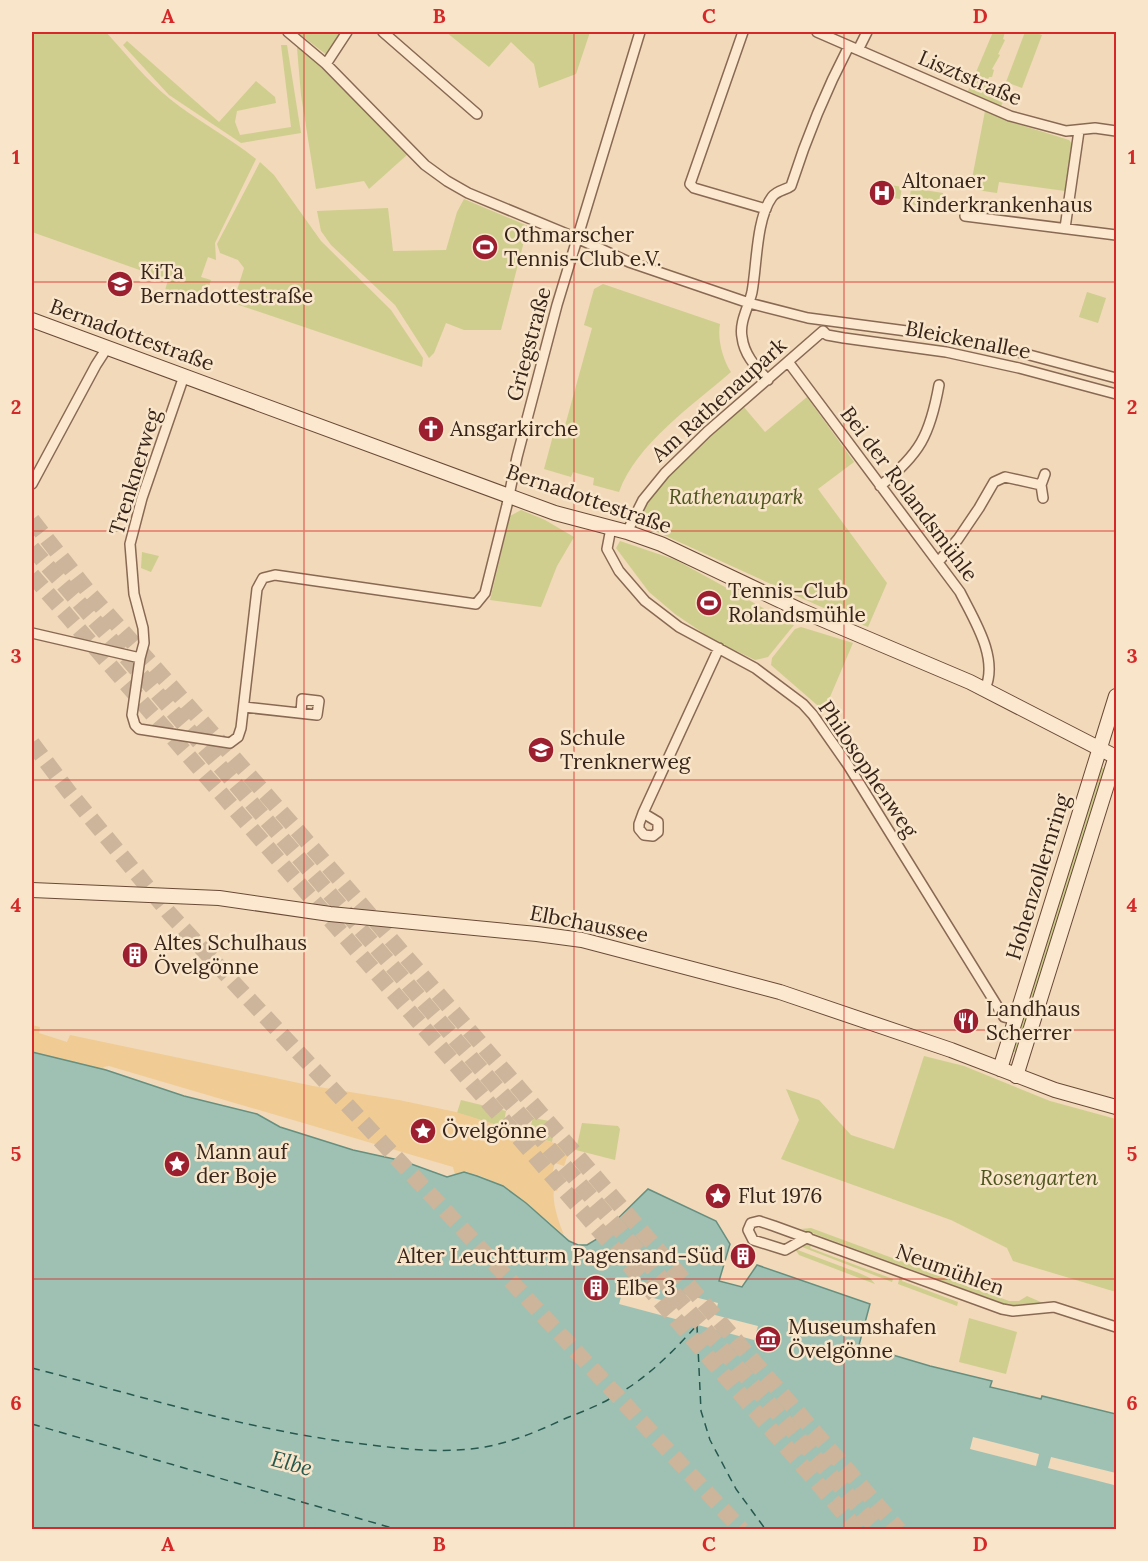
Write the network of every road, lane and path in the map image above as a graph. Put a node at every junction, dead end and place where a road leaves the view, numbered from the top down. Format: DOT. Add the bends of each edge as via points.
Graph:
graph roads {
  1 [pos="347,32"];
  2 [pos="383,32"];
  3 [pos="640,32"];
  4 [pos="743,32"];
  5 [pos="816,32"];
  6 [pos="867,32"];
  7 [pos="291,33"];
  8 [pos="854,48"];
  9 [pos="326,64"];
  10 [pos="477,114"];
  11 [pos="1078,131"];
  12 [pos="1116,131"];
  13 [pos="766,209"];
  14 [pos="965,216"];
  15 [pos="1065,228"];
  16 [pos="1116,235"];
  17 [pos="579,239"];
  18 [pos="749,303"];
  19 [pos="823,319"];
  20 [pos="32,320"];
  21 [pos="823,331"];
  22 [pos="107,348"];
  23 [pos="789,363"];
  24 [pos="184,376"];
  25 [pos="1116,378"];
  26 [pos="768,380"];
  27 [pos="939,385"];
  28 [pos="1116,394"];
  29 [pos="1045,474"];
  30 [pos="32,484"];
  31 [pos="1041,485"];
  32 [pos="880,486"];
  33 [pos="510,495"];
  34 [pos="1042,498"];
  35 [pos="611,528"];
  36 [pos="627,532"];
  37 [pos="939,561"];
  38 [pos="32,633"];
  39 [pos="719,648"];
  40 [pos="140,658"];
  41 [pos="984,689"];
  42 [pos="1116,696"];
  43 [pos="244,707"];
  44 [pos="301,713"];
  45 [pos="1100,748"];
  46 [pos="1116,757"];
  47 [pos="643,813"];
  48 [pos="32,890"];
  49 [pos="1016,1020"];
  50 [pos="1000,1069"];
  51 [pos="1016,1076"];
  52 [pos="1116,1107"];
  53 [pos="808,1237"];
  54 [pos="1116,1327"];
  1 -- 9 [label="street"];
  2 -- 10 [label="street"];
  3 -- 17 [label="street, Griegstraße"];
  4 -- 13 [label="street" via="690,184"];
  5 -- 8 [label="street, Lisztstraße"];
  6 -- 8 [label="street"];
  7 -- 9 [label="street, Bleickenallee"];
  8 -- 11 [label="street, Lisztstraße" via="1010,116"];
  8 -- 13 [label="street" via="824,95 791,186 777,192"];
  9 -- 17 [label="street, Bleickenallee" via="425,165 447,181"];
  11 -- 12 [label="street, Lisztstraße"];
  11 -- 15 [label="street"];
  13 -- 18 [label="street"];
  14 -- 15 [label="street"];
  15 -- 16 [label="street"];
  17 -- 18 [label="street, Bleickenallee" via="654,272"];
  17 -- 33 [label="street, Griegstraße" via="557,305"];
  18 -- 19 [label="street, Bleickenallee"];
  18 -- 26 [label="street" via="742,339 746,353"];
  19 -- 21 [label="street"];
  19 -- 25 [label="street, Bleickenallee" via="937,335"];
  20 -- 22 [label="main road, Bernadottestraße"];
  21 -- 23 [label="street, Am Rathenaupark"];
  21 -- 28 [label="street, Bleickenallee" via="844,338 956,354"];
  22 -- 24 [label="main road, Bernadottestraße"];
  22 -- 30 [label="street"];
  23 -- 26 [label="street, Am Rathenaupark"];
  23 -- 32 [label="street, Bei der Rolandsmühle"];
  24 -- 33 [label="main road, Bernadottestraße"];
  24 -- 40 [label="street, Trenknerweg" via="130,544 134,594 143,628"];
  26 -- 36 [label="street, Am Rathenaupark" via="665,472 643,500"];
  27 -- 32 [label="street" via="931,423 922,443"];
  29 -- 31 [label="street"];
  31 -- 34 [label="street"];
  31 -- 37 [label="street" via="1005,477 994,482 958,539"];
  32 -- 37 [label="street, Bei der Rolandsmühle"];
  33 -- 35 [label="main road, Bernadottestraße" via="555,513"];
  33 -- 43 [label="street, Trenknerweg" via="484,593 476,604 275,575 263,578 257,589"];
  35 -- 36 [label="main road, Bernadottestraße"];
  35 -- 39 [label="street, Philosophenweg" via="607,549 619,571 645,601 679,627"];
  36 -- 41 [label="main road, Bernadottestraße" via="662,544 800,610"];
  37 -- 41 [label="street, Bei der Rolandsmühle" via="978,628 990,664"];
  38 -- 40 [label="street"];
  39 -- 47 [label="street"];
  39 -- 49 [label="street, Philosophenweg" via="756,669 813,715 1004,1017"];
  40 -- 43 [label="street, Trenknerweg" via="132,715 139,729 230,743 238,737"];
  41 -- 45 [label="main road, Bernadottestraße"];
  42 -- 45 [label="main road, Hohenzollernring"];
  43 -- 44 [label="street"];
  45 -- 46 [label="main road, Bernadottestraße"];
  45 -- 49 [label="main road, Hohenzollernring"];
  46 -- 51 [label="main road, Hohenzollernring"];
  48 -- 50 [label="main road, Elbchaussee" via="219,898 330,914 582,940 764,987"];
  49 -- 50 [label="main road, Hohenzollernring"];
  50 -- 51 [label="main road, Elbchaussee"];
  51 -- 52 [label="main road, Elbchaussee"];
  53 -- 53 [label="street, Neumühlen" via="759,1221 748,1230 753,1239 781,1250"];
  53 -- 54 [label="street, Neumühlen" via="1002,1309 1054,1307"];
}
